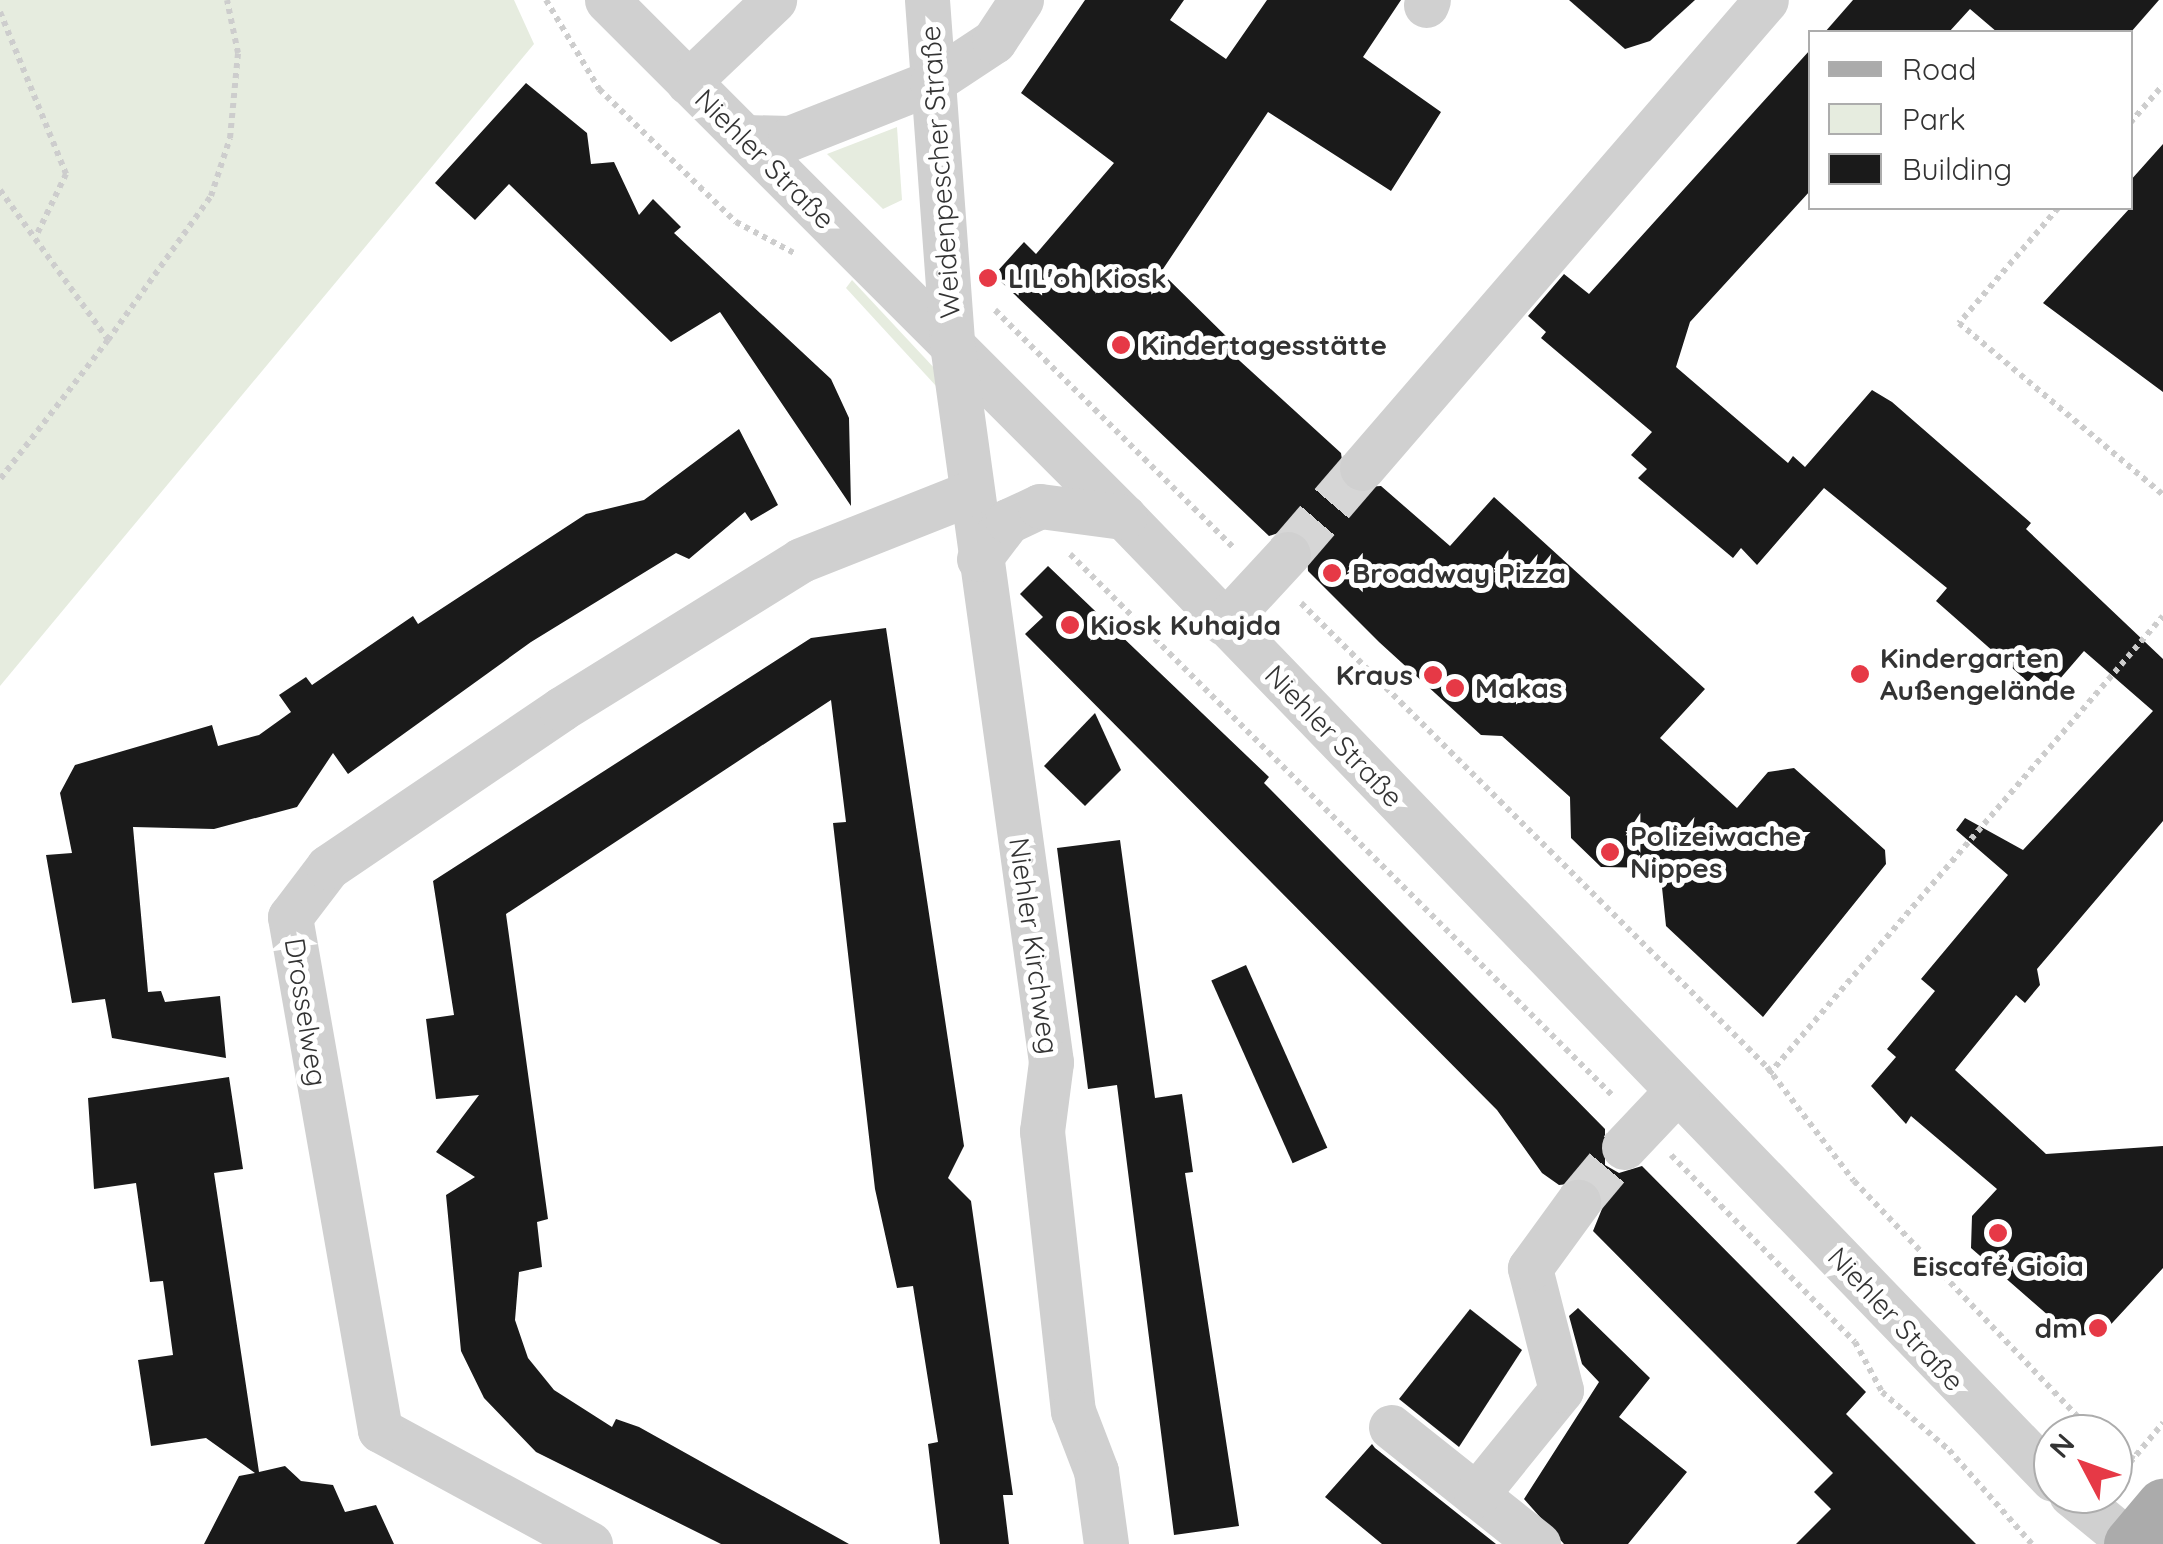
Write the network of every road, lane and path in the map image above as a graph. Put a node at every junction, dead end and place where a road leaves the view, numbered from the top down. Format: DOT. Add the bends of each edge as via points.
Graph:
graph roads {
  1 [pos="226,0"];
  2 [pos="546,0"];
  3 [pos="607,0"];
  4 [pos="774,0"];
  5 [pos="927,0"];
  6 [pos="1021,0"];
  7 [pos="1766,0"];
  8 [pos="0,12"];
  9 [pos="688,82"];
  10 [pos="932,82"];
  11 [pos="2163,85"];
  12 [pos="2133,120"];
  13 [pos="744,137"];
  14 [pos="0,190"];
  15 [pos="2056,210"];
  16 [pos="36,236"];
  17 [pos="816,267"];
  18 [pos="947,270"];
  19 [pos="108,340"];
  20 [pos="952,344"];
  21 [pos="1362,468"];
  22 [pos="0,479"];
  23 [pos="970,493"];
  24 [pos="2163,495"];
  25 [pos="1023,511"];
  26 [pos="1124,517"];
  27 [pos="979,559"];
  28 [pos="1280,564"];
  29 [pos="2163,616"];
  30 [pos="1224,623"];
  31 [pos="1769,1074"];
  32 [pos="1677,1090"];
  33 [pos="1633,1137"];
  34 [pos="1578,1202"];
  35 [pos="2075,1414"];
  36 [pos="2163,1423"];
  37 [pos="1391,1428"];
  38 [pos="2033,1458"];
  39 [pos="2133,1459"];
  40 [pos="1476,1495"];
  41 [pos="2163,1506"];
  42 [pos="2095,1514"];
  43 [pos="590,1544"];
  44 [pos="1106,1544"];
  45 [pos="1538,1544"];
  46 [pos="2032,1544"];
  47 [pos="2131,1544"];
  1 -- 19 [label="path" via="238,53 230,138 211,196"];
  2 -- 17 [label="path" via="599,89 736,222"];
  3 -- 9 [label="street, Niehler Straße"];
  4 -- 9 [label="street"];
  5 -- 10 [label="street, Weidenpescher Straße"];
  6 -- 10 [label="street" via="994,41"];
  7 -- 21 [label="street"];
  8 -- 16 [label="path" via="66,174"];
  9 -- 13 [label="street, Niehler Straße"];
  10 -- 13 [label="street" via="790,138"];
  10 -- 18 [label="street, Weidenpescher Straße"];
  11 -- 12 [label="path"];
  13 -- 20 [label="street, Niehler Straße"];
  14 -- 16 [label="path"];
  15 -- 24 [label="path" via="1959,323"];
  16 -- 19 [label="path"];
  18 -- 20 [label="street, Weidenpescher Straße"];
  18 -- 28 [label="path" via="1240,554"];
  19 -- 22 [label="path"];
  20 -- 23 [label="street, Niehler Kirchweg"];
  20 -- 26 [label="street, Niehler Straße"];
  23 -- 27 [label="street, Niehler Kirchweg"];
  23 -- 43 [label="street, Drosselweg" via="802,560 561,708 328,867 290,917 380,1430"];
  25 -- 26 [label="street" via="1066,504"];
  25 -- 27 [label="street"];
  25 -- 33 [label="path"];
  26 -- 30 [label="street, Niehler Straße"];
  27 -- 44 [label="street, Niehler Kirchweg" via="1051,1062 1042,1131 1073,1411 1096,1471"];
  28 -- 30 [label="street"];
  28 -- 31 [label="path"];
  29 -- 31 [label="path"];
  30 -- 32 [label="street, Niehler Straße"];
  31 -- 35 [label="path" via="1923,1258"];
  32 -- 33 [label="street"];
  32 -- 38 [label="street, Niehler Straße"];
  33 -- 46 [label="path" via="1855,1342 1882,1392 1950,1450"];
  34 -- 40 [label="street" via="1530,1268 1561,1390"];
  36 -- 39 [label="path"];
  37 -- 40 [label="street"];
  40 -- 45 [label="street"];
  41 -- 47 [label="main road"];
  42 -- 47 [label="street"];
}
